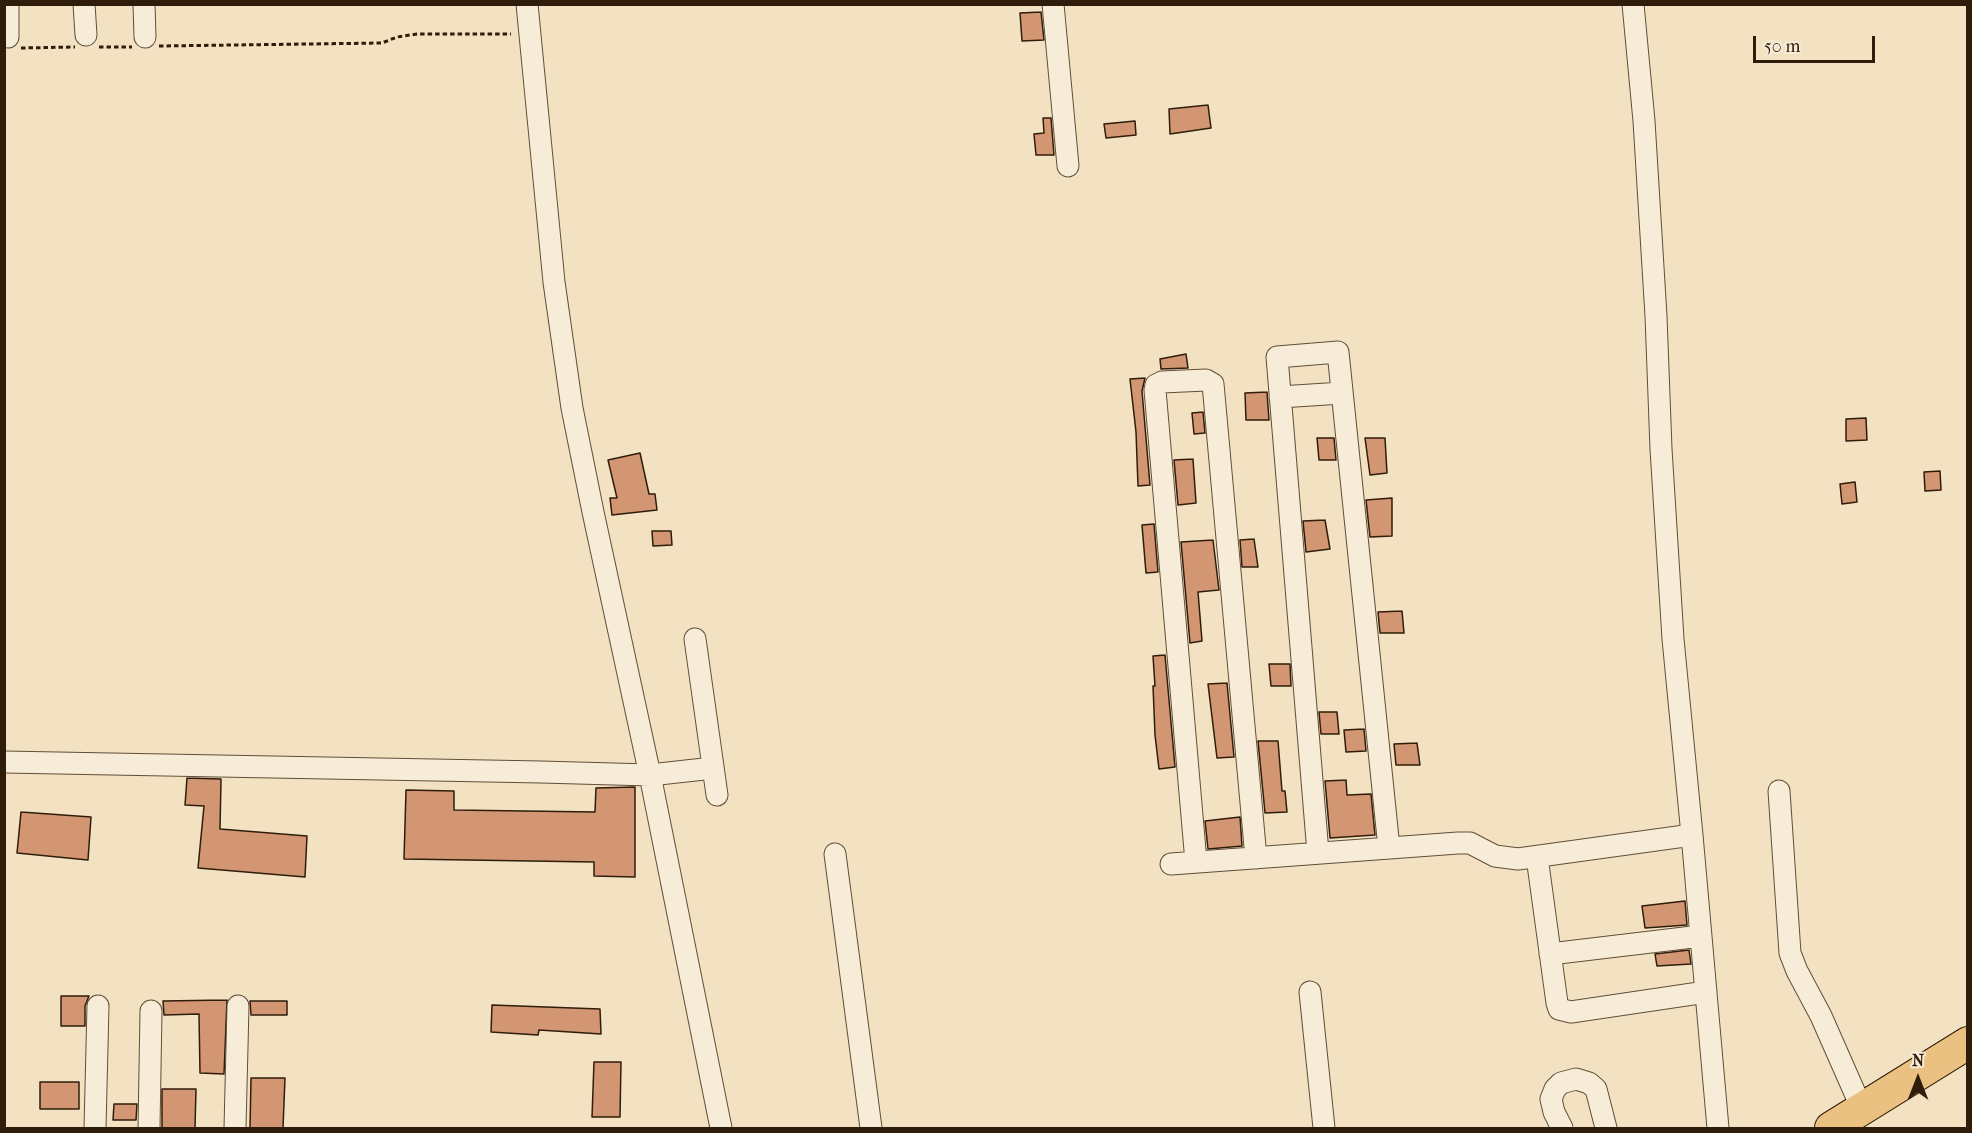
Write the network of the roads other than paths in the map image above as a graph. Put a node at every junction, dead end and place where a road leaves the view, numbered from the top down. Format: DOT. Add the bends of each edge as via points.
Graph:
graph roads {
  1 [pos="8,4"];
  2 [pos="84,4"];
  3 [pos="144,4"];
  4 [pos="527,4"];
  5 [pos="1053,4"];
  6 [pos="1633,4"];
  7 [pos="12,43"];
  8 [pos="87,43"];
  9 [pos="146,43"];
  10 [pos="1068,166"];
  11 [pos="1342,393"];
  12 [pos="1280,397"];
  13 [pos="695,639"];
  14 [pos="4,762"];
  15 [pos="713,768"];
  16 [pos="650,775"];
  17 [pos="1779,791"];
  18 [pos="717,795"];
  19 [pos="1692,835"];
  20 [pos="1389,848"];
  21 [pos="1318,853"];
  22 [pos="835,854"];
  23 [pos="1537,857"];
  24 [pos="1256,858"];
  25 [pos="1196,862"];
  26 [pos="1171,864"];
  27 [pos="1701,936"];
  28 [pos="1550,954"];
  29 [pos="1310,992"];
  30 [pos="1706,992"];
  31 [pos="98,1006"];
  32 [pos="238,1006"];
  33 [pos="151,1011"];
  34 [pos="1968,1043"];
  35 [pos="1968,1067"];
  36 [pos="1866,1119"];
  37 [pos="95,1128"];
  38 [pos="149,1128"];
  39 [pos="235,1128"];
  40 [pos="721,1128"];
  41 [pos="871,1128"];
  42 [pos="1324,1128"];
  43 [pos="1562,1128"];
  44 [pos="1606,1128"];
  45 [pos="1718,1128"];
  46 [pos="1831,1128"];
  1 -- 7 [label="street"];
  2 -- 8 [label="street"];
  3 -- 9 [label="street"];
  4 -- 16 [label="street" via="554,282 572,408"];
  5 -- 10 [label="street"];
  6 -- 19 [label="street" via="1654,282 1667,556"];
  11 -- 12 [label="street"];
  11 -- 12 [label="street" via="1338,352 1277,357"];
  11 -- 20 [label="street"];
  12 -- 21 [label="street"];
  13 -- 15 [label="street"];
  14 -- 16 [label="street"];
  15 -- 16 [label="street"];
  15 -- 18 [label="street"];
  16 -- 40 [label="street"];
  17 -- 36 [label="street" via="1790,953"];
  19 -- 23 [label="street"];
  19 -- 27 [label="street"];
  20 -- 21 [label="street"];
  20 -- 23 [label="street" via="1470,843 1495,856"];
  21 -- 24 [label="street"];
  22 -- 41 [label="street"];
  23 -- 28 [label="street"];
  24 -- 25 [label="street"];
  24 -- 25 [label="street" via="1213,384 1206,380 1162,382 1155,390"];
  25 -- 26 [label="street"];
  27 -- 28 [label="street"];
  27 -- 30 [label="street"];
  28 -- 30 [label="street" via="1557,1003 1564,1012"];
  29 -- 42 [label="street"];
  30 -- 45 [label="street"];
  31 -- 37 [label="street"];
  32 -- 39 [label="street"];
  33 -- 38 [label="street"];
  34 -- 36 [label="highway"];
  35 -- 36 [label="highway"];
  36 -- 46 [label="highway"];
  43 -- 44 [label="street" via="1551,1099 1561,1083 1576,1078 1596,1089"];
}
